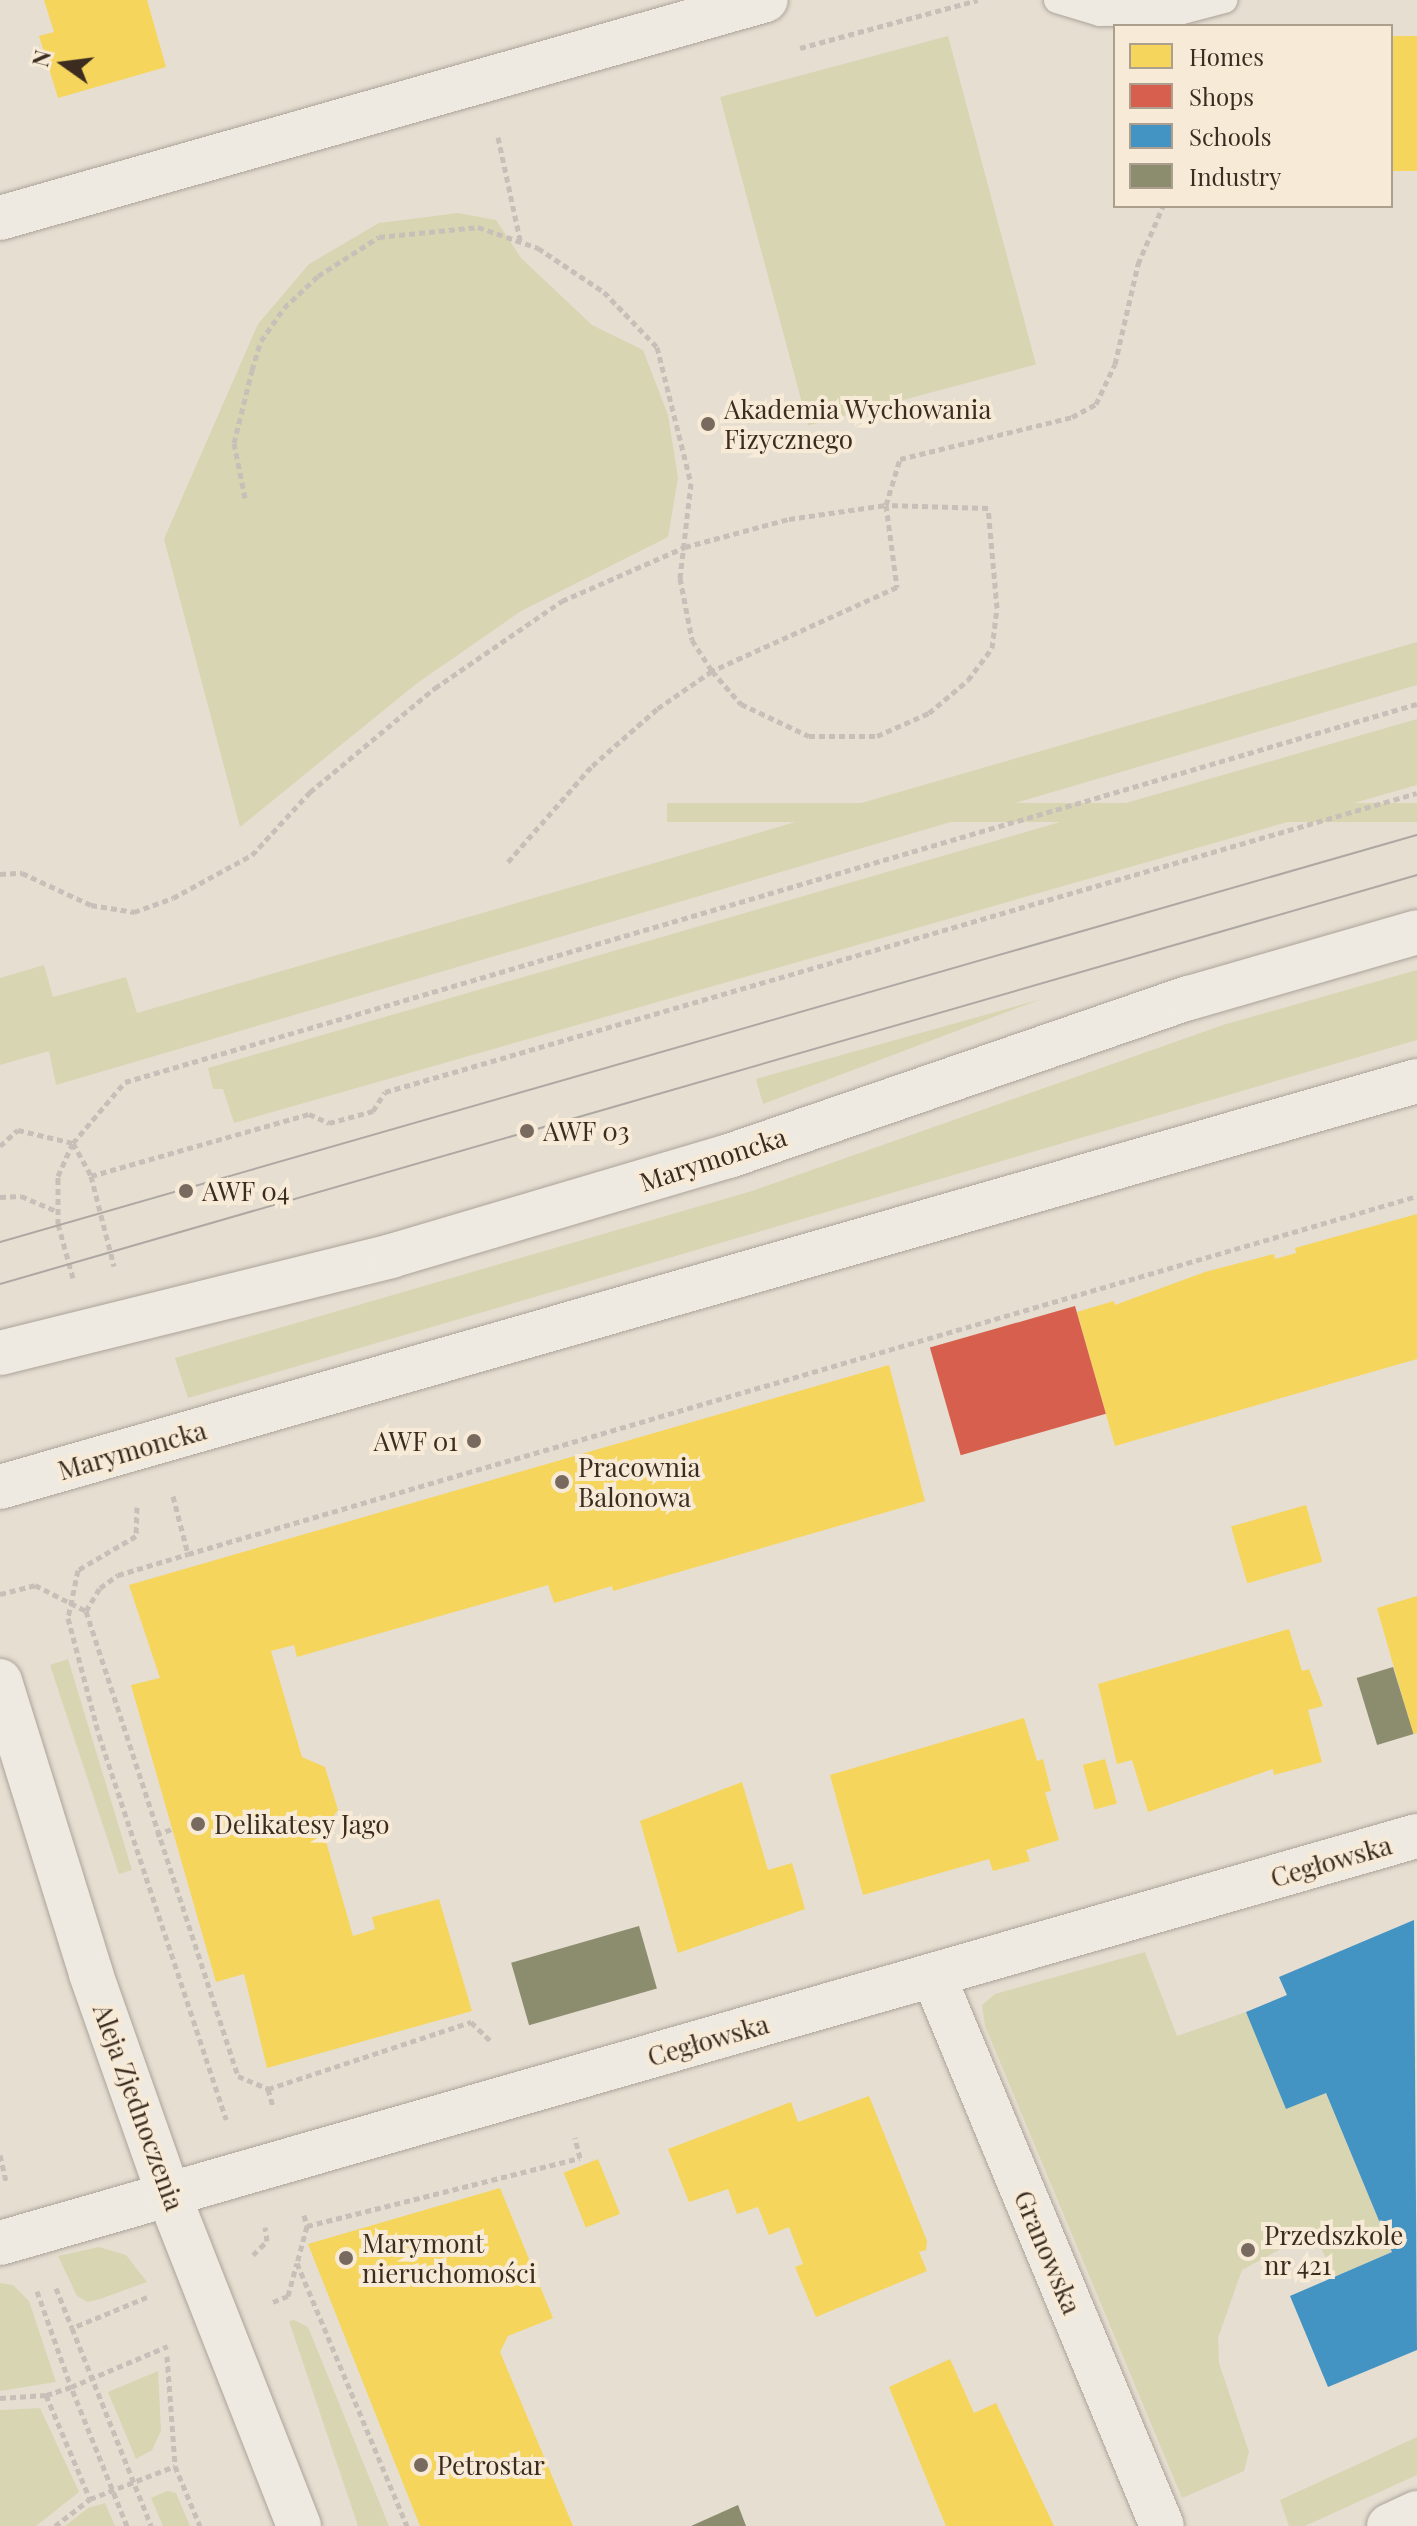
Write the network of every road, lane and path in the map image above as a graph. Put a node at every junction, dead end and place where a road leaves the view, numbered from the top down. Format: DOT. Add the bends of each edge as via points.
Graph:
graph roads {
  1 [pos="766,0"];
  2 [pos="1057,0"];
  3 [pos="1224,0"];
  4 [pos="497,131"];
  5 [pos="1162,208"];
  6 [pos="0,218"];
  7 [pos="521,241"];
  8 [pos="245,498"];
  9 [pos="886,505"];
  10 [pos="685,547"];
  11 [pos="712,671"];
  12 [pos="1417,704"];
  13 [pos="1417,793"];
  14 [pos="507,863"];
  15 [pos="0,874"];
  16 [pos="1417,932"];
  17 [pos="1417,1081"];
  18 [pos="73,1143"];
  19 [pos="0,1146"];
  20 [pos="1417,1196"];
  21 [pos="0,1197"];
  22 [pos="57,1211"];
  23 [pos="88,1332"];
  24 [pos="0,1353"];
  25 [pos="120,1453"];
  26 [pos="0,1487"];
  27 [pos="0,1594"];
  28 [pos="69,1599"];
  29 [pos="86,1611"];
  30 [pos="0,1681"];
  31 [pos="172,1829"];
  32 [pos="156,1835"];
  33 [pos="1417,1836"];
  34 [pos="934,1977"];
  35 [pos="573,2133"];
  36 [pos="289,2161"];
  37 [pos="245,2175"];
  38 [pos="169,2196"];
  39 [pos="307,2226"];
  40 [pos="0,2243"];
  41 [pos="297,2263"];
  42 [pos="202,2275"];
  43 [pos="33,2282"];
  44 [pos="223,2323"];
  45 [pos="166,2347"];
  46 [pos="91,2378"];
  47 [pos="71,2387"];
  48 [pos="46,2395"];
  49 [pos="0,2398"];
  50 [pos="175,2466"];
  51 [pos="133,2483"];
  52 [pos="113,2491"];
  53 [pos="90,2499"];
  54 [pos="1417,2513"];
  55 [pos="55,2526"];
  56 [pos="127,2526"];
  57 [pos="151,2526"];
  58 [pos="200,2526"];
  59 [pos="299,2526"];
  60 [pos="407,2526"];
  61 [pos="1162,2526"];
  62 [pos="1389,2526"];
  1 -- 6 [label="street"];
  2 -- 3 [label="lane" via="1100,13 1179,12"];
  4 -- 7 [label="path"];
  5 -- 9 [label="path" via="1138,264 1115,364 1096,404 1072,417 900,459"];
  7 -- 8 [label="path" via="478,227 379,237 318,276 284,308 261,341 234,443"];
  7 -- 10 [label="path" via="604,292 657,347 682,429 691,483"];
  9 -- 10 [label="path" via="789,519"];
  9 -- 11 [label="path" via="897,587"];
  9 -- 11 [label="path" via="988,508 997,608 992,648 968,680 929,713 877,736 809,736 741,704"];
  10 -- 11 [label="path" via="680,578 692,640"];
  10 -- 15 [label="path" via="562,601 435,688 310,792 252,855 173,898 134,912 91,905 22,873"];
  11 -- 14 [label="path" via="657,709 591,767"];
  12 -- 18 [label="path" via="165,1067 125,1082"];
  13 -- 18 [label="path" via="385,1092 373,1111 329,1123 309,1114 91,1176"];
  16 -- 23 [label="street, Marymoncka" via="1189,998 729,1156 391,1256"];
  17 -- 25 [label="street, Marymoncka"];
  18 -- 19 [label="path" via="18,1130"];
  18 -- 22 [label="path" via="58,1176"];
  20 -- 29 [label="path" via="118,1575 100,1588"];
  21 -- 22 [label="path" via="21,1196"];
  22 -- 23 [label="path"];
  23 -- 24 [label="street, Marymoncka"];
  25 -- 26 [label="street, Marymoncka"];
  25 -- 28 [label="path" via="138,1511 136,1536 78,1570"];
  27 -- 28 [label="path" via="35,1585"];
  28 -- 29 [label="path"];
  28 -- 37 [label="path" via="68,1618 99,1735"];
  29 -- 32 [label="path"];
  30 -- 38 [label="street, Aleja Zjednoczenia" via="91,1974"];
  31 -- 32 [label="path"];
  32 -- 36 [label="path" via="238,2076 268,2089"];
  33 -- 34 [label="street, Cegłowska"];
  34 -- 36 [label="street, Cegłowska"];
  34 -- 61 [label="street, Granowska"];
  35 -- 39 [label="path" via="580,2158"];
  36 -- 37 [label="street, Cegłowska"];
  36 -- 39 [label="path"];
  37 -- 38 [label="street, Cegłowska"];
  37 -- 42 [label="path" via="267,2241 255,2254"];
  38 -- 40 [label="street, Cegłowska"];
  38 -- 42 [label="street, Aleja Zjednoczenia"];
  39 -- 41 [label="path"];
  41 -- 44 [label="path" via="288,2296"];
  41 -- 60 [label="path"];
  42 -- 44 [label="street, Aleja Zjednoczenia"];
  42 -- 46 [label="path" via="72,2328"];
  43 -- 47 [label="path"];
  44 -- 45 [label="path"];
  44 -- 59 [label="street, Aleja Zjednoczenia"];
  45 -- 46 [label="path"];
  45 -- 50 [label="path"];
  46 -- 47 [label="path"];
  46 -- 51 [label="path"];
  47 -- 48 [label="path"];
  47 -- 52 [label="path"];
  48 -- 49 [label="path"];
  48 -- 53 [label="path"];
  50 -- 51 [label="path"];
  50 -- 58 [label="path"];
  51 -- 52 [label="path"];
  51 -- 57 [label="path"];
  52 -- 53 [label="path"];
  52 -- 56 [label="path"];
  53 -- 55 [label="path"];
  54 -- 62 [label="street"];
}
